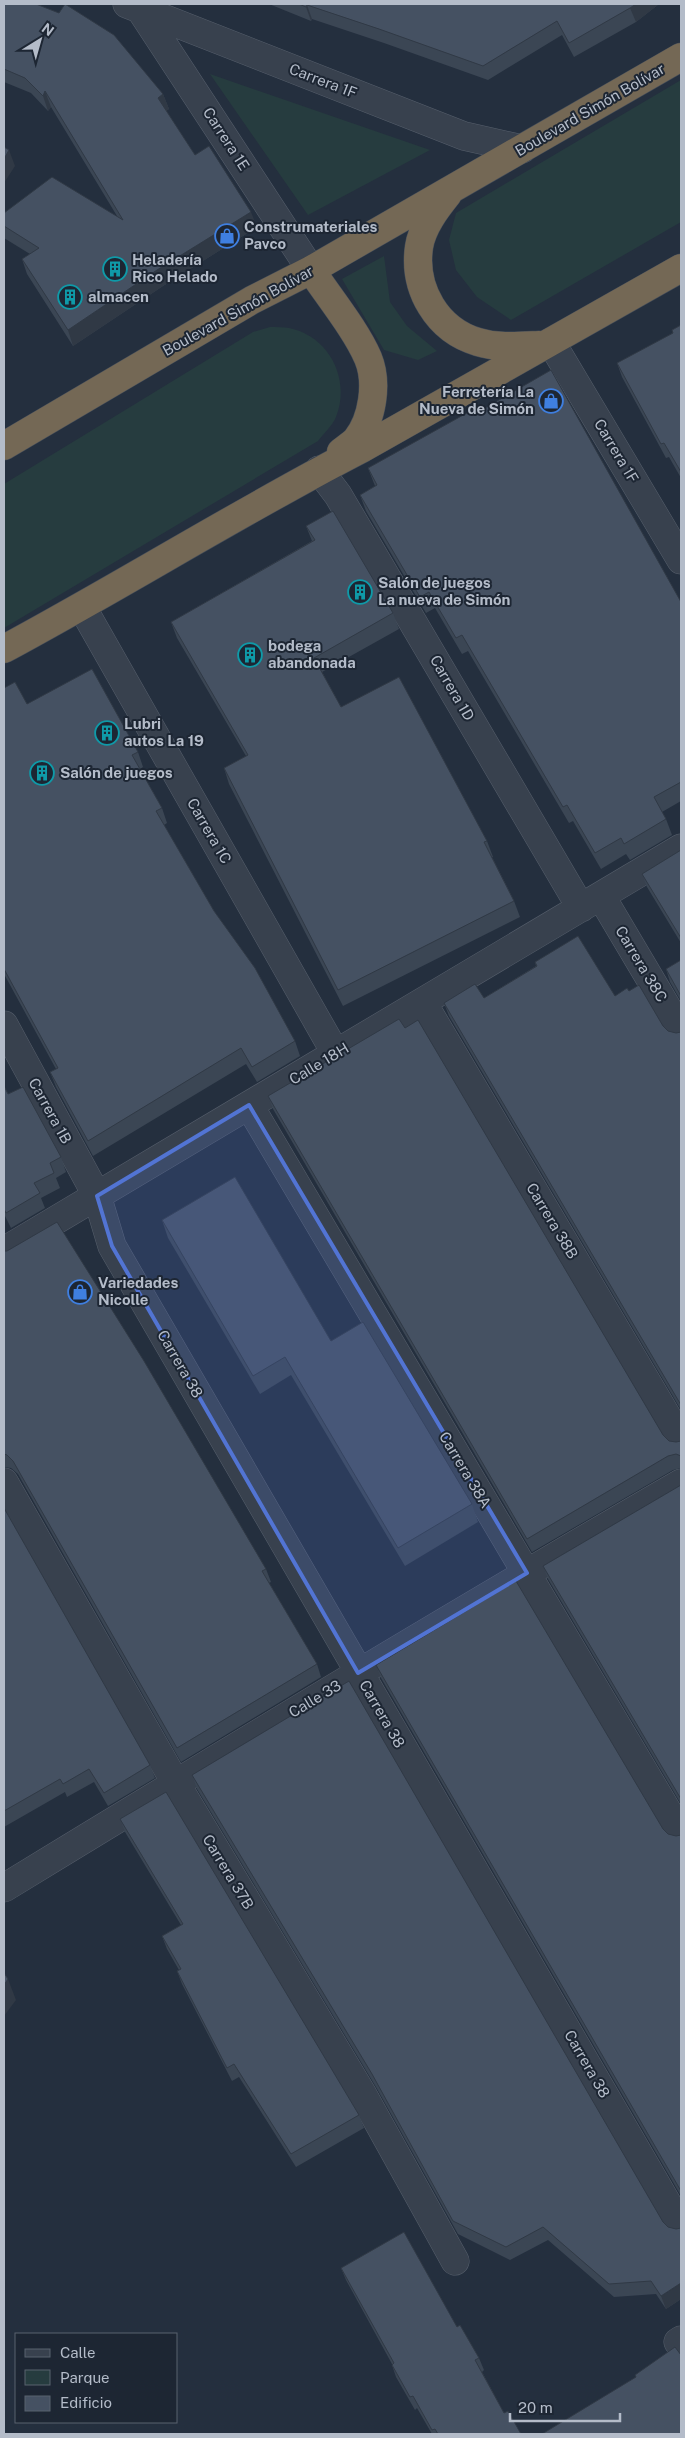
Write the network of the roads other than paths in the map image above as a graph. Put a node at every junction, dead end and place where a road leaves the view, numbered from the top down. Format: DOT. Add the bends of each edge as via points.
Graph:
graph roads {
  1 [pos="133,6"];
  2 [pos="681,57"];
  3 [pos="522,149"];
  4 [pos="456,186"];
  5 [pos="681,268"];
  6 [pos="312,270"];
  7 [pos="547,343"];
  8 [pos="4,446"];
  9 [pos="318,470"];
  10 [pos="681,560"];
  11 [pos="82,607"];
  12 [pos="4,649"];
  13 [pos="681,848"];
  14 [pos="591,902"];
  15 [pos="423,1003"];
  16 [pos="4,1025"];
  17 [pos="681,1031"];
  18 [pos="336,1054"];
  19 [pos="249,1105"];
  20 [pos="97,1196"];
  21 [pos="4,1251"];
  22 [pos="681,1440"];
  23 [pos="4,1482"];
  24 [pos="681,1483"];
  25 [pos="526,1573"];
  26 [pos="358,1673"];
  27 [pos="175,1782"];
  28 [pos="681,1834"];
  29 [pos="5,1885"];
  30 [pos="681,2226"];
  31 [pos="454,2261"];
  1 -- 3 [label="street, Carrera 1F" via="464,136"];
  1 -- 6 [label="street, Carrera 1E"];
  2 -- 3 [label="highway, Boulevard Simón Bolívar"];
  3 -- 4 [label="highway, Boulevard Simón Bolívar"];
  4 -- 6 [label="highway, Boulevard Simón Bolívar"];
  4 -- 7 [label="highway" via="437,207 420,246 418,266 430,306 443,322 478,342 499,346"];
  5 -- 7 [label="highway"];
  6 -- 8 [label="highway, Boulevard Simón Bolívar" via="252,300"];
  6 -- 9 [label="highway" via="368,359 373,383 371,407 356,440"];
  7 -- 9 [label="highway" via="363,448"];
  7 -- 10 [label="street, Carrera 1F"];
  9 -- 11 [label="highway"];
  9 -- 14 [label="street, Carrera 1D" via="338,495"];
  11 -- 12 [label="highway"];
  11 -- 18 [label="street, Carrera 1C"];
  13 -- 14 [label="street, Calle 18H"];
  14 -- 15 [label="street, Calle 18H"];
  14 -- 17 [label="street, Carrera 38C"];
  15 -- 18 [label="street, Calle 18H"];
  15 -- 22 [label="street, Carrera 38B"];
  16 -- 20 [label="street, Carrera 1B"];
  18 -- 19 [label="street, Calle 18H"];
  19 -- 20 [label="street, Calle 18H"];
  19 -- 25 [label="street, Carrera 38A"];
  20 -- 21 [label="street, Calle 18H"];
  20 -- 26 [label="street, Carrera 38" via="112,1246"];
  23 -- 27 [label="street, Carrera 37B"];
  24 -- 25 [label="street, Calle 33"];
  25 -- 26 [label="street, Calle 33"];
  25 -- 28 [label="street, Carrera 38A"];
  26 -- 27 [label="street, Calle 33"];
  26 -- 30 [label="street, Carrera 38"];
  27 -- 29 [label="street, Calle 33"];
  27 -- 31 [label="street, Carrera 37B" via="362,2095"];
}
